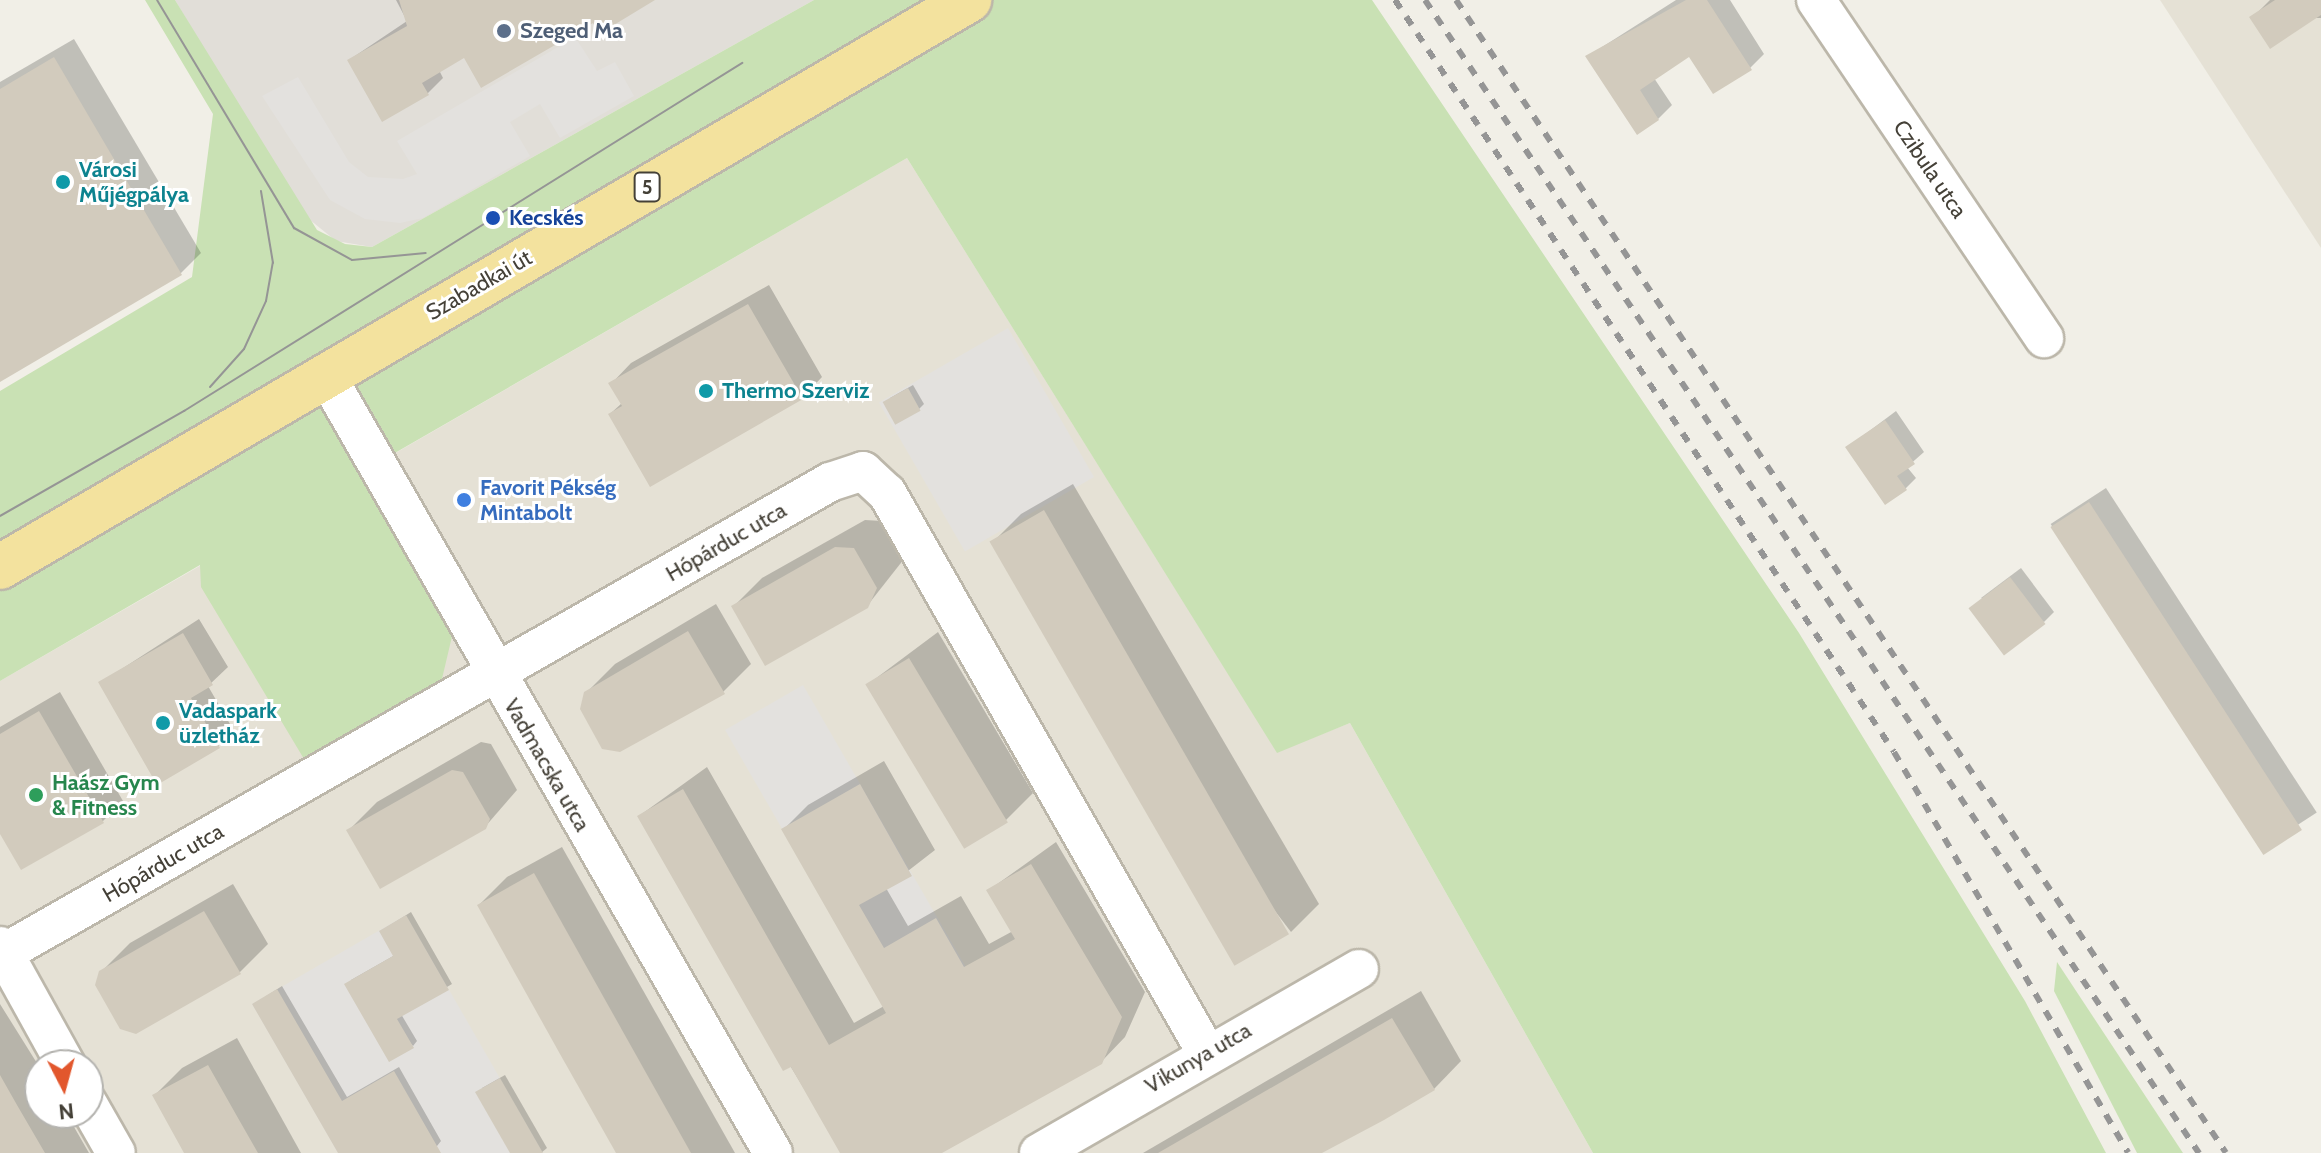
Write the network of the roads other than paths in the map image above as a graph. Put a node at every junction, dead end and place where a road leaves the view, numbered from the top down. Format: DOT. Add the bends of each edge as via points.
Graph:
graph roads {
  1 [pos="969,0"];
  2 [pos="1816,0"];
  3 [pos="2044,338"];
  4 [pos="326,375"];
  5 [pos="16,558"];
  6 [pos="0,585"];
  7 [pos="495,675"];
  8 [pos="2,950"];
  9 [pos="1359,969"];
  10 [pos="57,1049"];
  11 [pos="1206,1052"];
  12 [pos="102,1129"];
  13 [pos="116,1153"];
  14 [pos="773,1153"];
  15 [pos="1039,1153"];
  1 -- 4 [label="main road, Szabadkai út / 5"];
  2 -- 3 [label="street, Czibula utca"];
  4 -- 5 [label="main road, Szabadkai út / 5"];
  4 -- 7 [label="street, Vadmacska utca"];
  5 -- 6 [label="main road, Szabadkai út / 5"];
  7 -- 8 [label="street, Hópárduc utca"];
  7 -- 11 [label="street, Hópárduc utca" via="830,482 863,471 887,493"];
  7 -- 14 [label="street, Vadmacska utca"];
  8 -- 10 [label="street"];
  9 -- 11 [label="street, Vikunya utca"];
  11 -- 15 [label="street, Vikunya utca"];
  12 -- 13 [label="street"];
}
